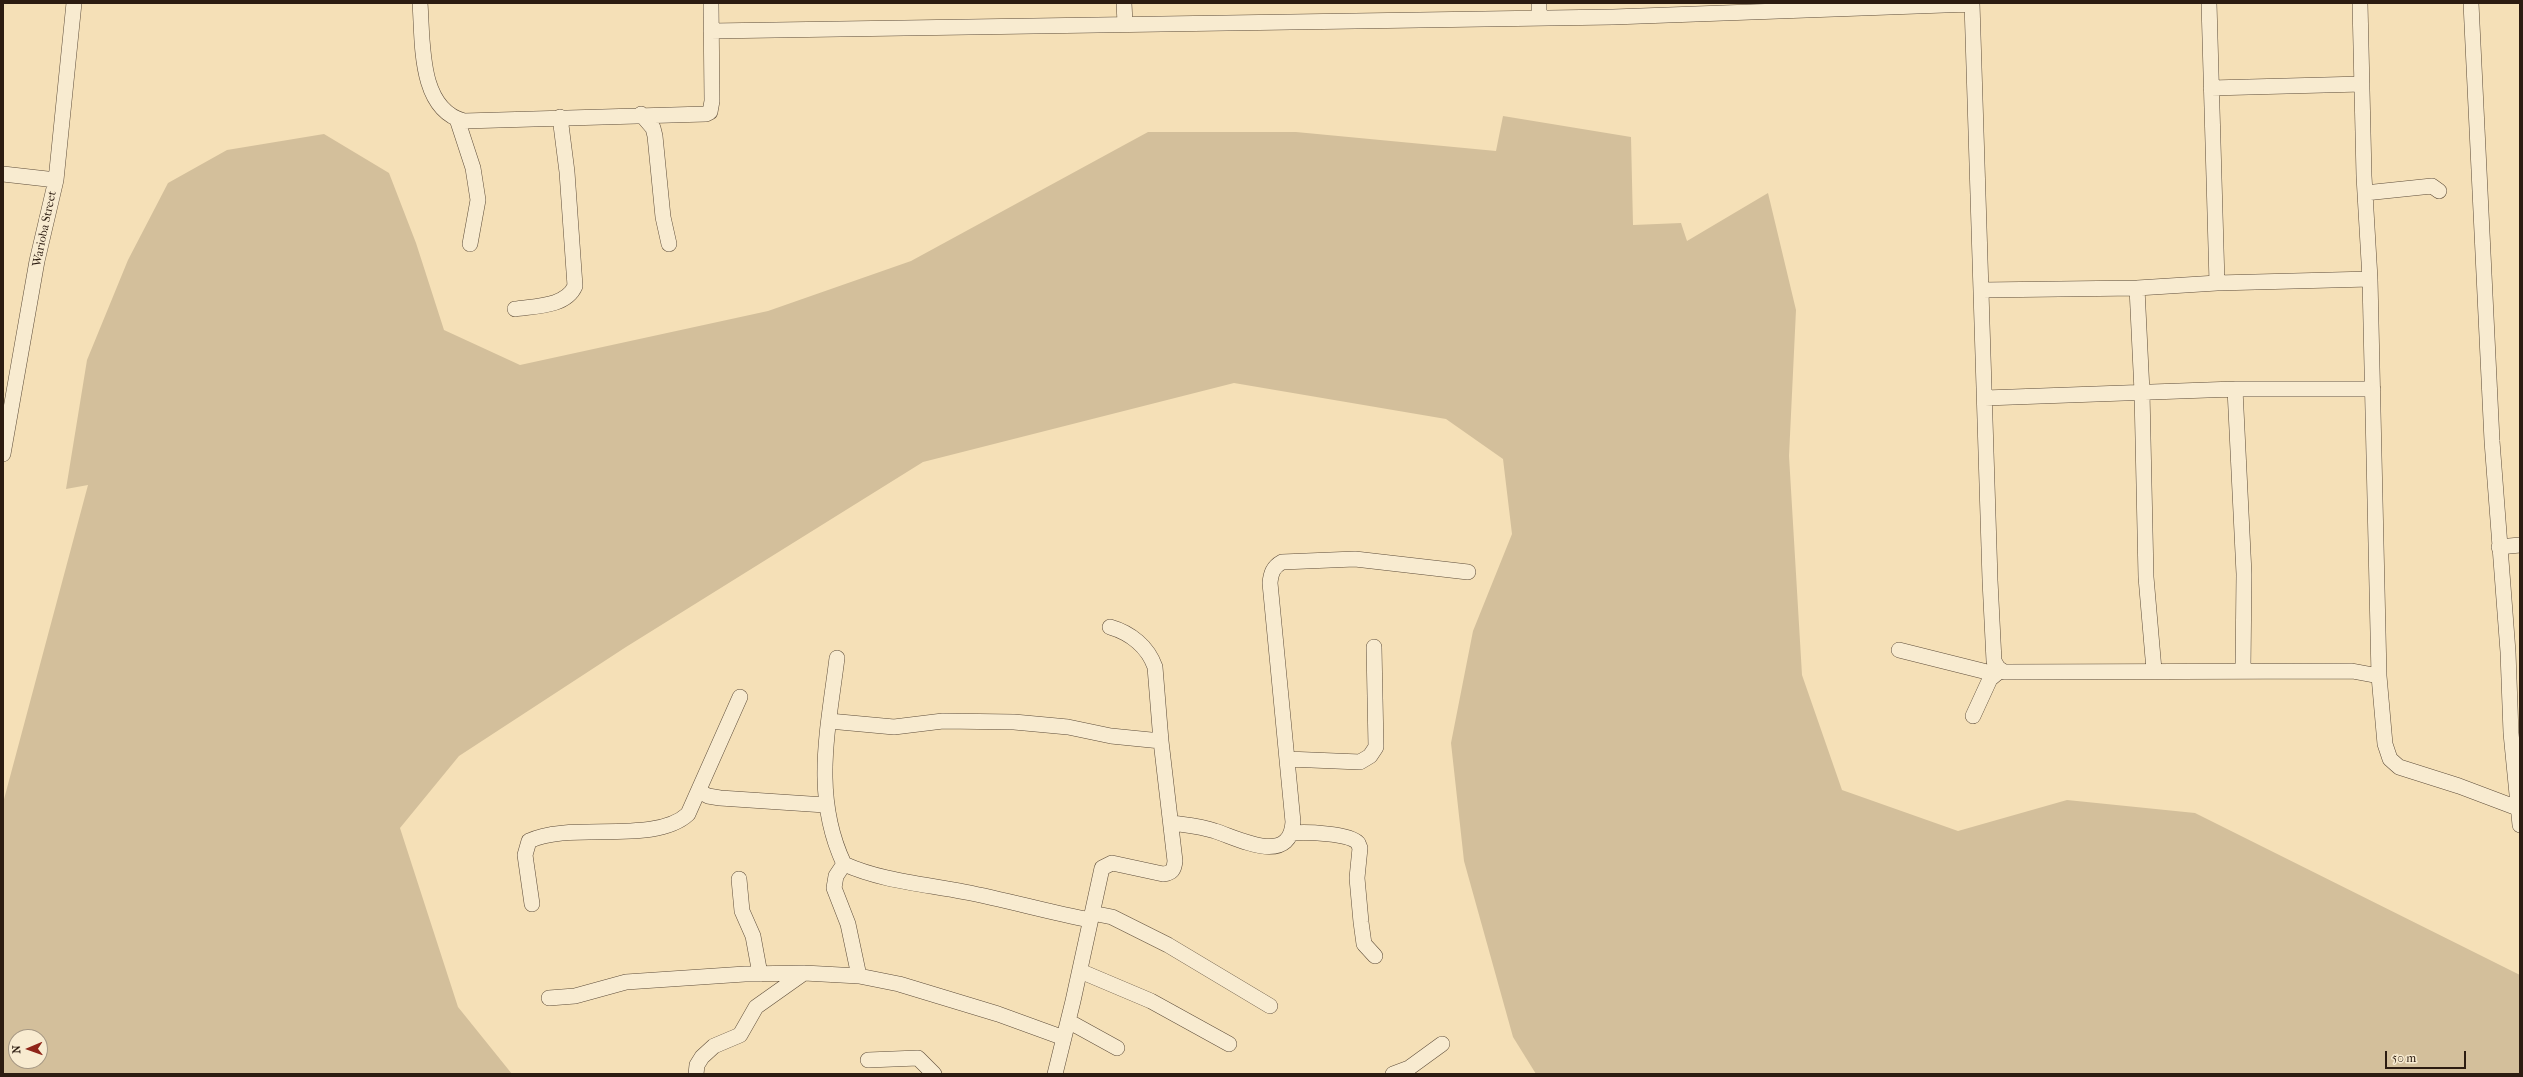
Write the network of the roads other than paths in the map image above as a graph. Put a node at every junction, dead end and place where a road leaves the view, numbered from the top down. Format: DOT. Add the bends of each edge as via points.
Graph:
graph roads {
  1 [pos="74,3"];
  2 [pos="420,3"];
  3 [pos="711,3"];
  4 [pos="1124,3"];
  5 [pos="1539,3"];
  6 [pos="1972,3"];
  7 [pos="2209,3"];
  8 [pos="2360,3"];
  9 [pos="2471,3"];
  10 [pos="1539,18"];
  11 [pos="1125,23"];
  12 [pos="711,31"];
  13 [pos="2362,84"];
  14 [pos="2211,88"];
  15 [pos="641,114"];
  16 [pos="560,117"];
  17 [pos="457,119"];
  18 [pos="3,174"];
  19 [pos="56,180"];
  20 [pos="2439,191"];
  21 [pos="2365,193"];
  22 [pos="470,244"];
  23 [pos="669,244"];
  24 [pos="2370,279"];
  25 [pos="2217,283"];
  26 [pos="2137,288"];
  27 [pos="1982,290"];
  28 [pos="515,308"];
  29 [pos="2235,389"];
  30 [pos="2373,389"];
  31 [pos="2142,392"];
  32 [pos="1985,398"];
  33 [pos="3,454"];
  34 [pos="2520,545"];
  35 [pos="2499,547"];
  36 [pos="1468,572"];
  37 [pos="1110,627"];
  38 [pos="1374,647"];
  39 [pos="1899,650"];
  40 [pos="837,658"];
  41 [pos="2154,670"];
  42 [pos="2243,670"];
  43 [pos="1998,672"];
  44 [pos="2379,676"];
  45 [pos="740,697"];
  46 [pos="1973,716"];
  47 [pos="829,721"];
  48 [pos="1161,741"];
  49 [pos="1287,759"];
  50 [pos="699,791"];
  51 [pos="825,805"];
  52 [pos="2519,809"];
  53 [pos="1172,823"];
  54 [pos="2520,825"];
  55 [pos="1292,834"];
  56 [pos="844,864"];
  57 [pos="739,879"];
  58 [pos="532,904"];
  59 [pos="1091,916"];
  60 [pos="1375,956"];
  61 [pos="1080,971"];
  62 [pos="804,973"];
  63 [pos="760,974"];
  64 [pos="859,976"];
  65 [pos="549,998"];
  66 [pos="1270,1006"];
  67 [pos="1068,1021"];
  68 [pos="1064,1038"];
  69 [pos="1229,1044"];
  70 [pos="1442,1044"];
  71 [pos="1117,1048"];
  72 [pos="868,1060"];
  73 [pos="696,1074"];
  74 [pos="934,1074"];
  75 [pos="1055,1074"];
  76 [pos="1392,1074"];
  1 -- 19 [label="street, Warioba Street"];
  2 -- 17 [label="street" via="427,77 441,109"];
  3 -- 12 [label="street"];
  4 -- 11 [label="street"];
  5 -- 10 [label="street"];
  6 -- 10 [label="street"];
  6 -- 27 [label="street"];
  7 -- 14 [label="street"];
  8 -- 13 [label="street"];
  9 -- 35 [label="street"];
  10 -- 11 [label="street"];
  11 -- 12 [label="street"];
  12 -- 15 [label="street" via="710,112"];
  13 -- 14 [label="street"];
  13 -- 21 [label="street"];
  14 -- 25 [label="street"];
  15 -- 16 [label="street"];
  15 -- 23 [label="street" via="653,128 656,136 663,217"];
  16 -- 17 [label="street" via="464,121"];
  16 -- 28 [label="street" via="575,286 569,295 560,301"];
  17 -- 22 [label="street" via="473,168 478,200"];
  18 -- 19 [label="street"];
  19 -- 33 [label="street, Warioba Street" via="37,261"];
  20 -- 21 [label="street" via="2432,186"];
  21 -- 24 [label="street"];
  24 -- 25 [label="street"];
  24 -- 30 [label="street"];
  25 -- 26 [label="street"];
  26 -- 27 [label="street"];
  26 -- 31 [label="street"];
  27 -- 32 [label="street"];
  29 -- 30 [label="street"];
  29 -- 31 [label="street"];
  29 -- 42 [label="street" via="2244,574"];
  30 -- 44 [label="street"];
  31 -- 32 [label="street"];
  31 -- 41 [label="street" via="2146,577"];
  32 -- 43 [label="street" via="1994,661"];
  34 -- 35 [label="street"];
  35 -- 52 [label="street"];
  36 -- 49 [label="street" via="1355,559 1282,562 1276,566 1270,574 1270,583"];
  37 -- 48 [label="street" via="1132,638 1151,656 1155,667"];
  38 -- 49 [label="street" via="1376,747 1370,756 1360,762"];
  39 -- 43 [label="street"];
  40 -- 47 [label="street"];
  41 -- 42 [label="street"];
  41 -- 43 [label="street"];
  42 -- 44 [label="street" via="2352,672"];
  43 -- 46 [label="street" via="1990,679"];
  44 -- 52 [label="street" via="2385,744 2390,759 2399,767"];
  45 -- 50 [label="street"];
  47 -- 48 [label="street" via="894,727 943,721 1014,722"];
  47 -- 51 [label="street" via="824,768"];
  48 -- 53 [label="street"];
  49 -- 55 [label="street"];
  50 -- 51 [label="street" via="720,798"];
  50 -- 58 [label="street" via="688,814 671,826 548,835 528,841 525,855"];
  51 -- 56 [label="street"];
  52 -- 54 [label="street"];
  53 -- 55 [label="street" via="1213,830 1258,846 1278,846"];
  53 -- 59 [label="street" via="1174,870 1163,874 1112,863 1106,865 1099,876"];
  55 -- 60 [label="street" via="1308,832 1348,837 1358,843 1360,848 1357,878 1364,944"];
  56 -- 59 [label="street" via="896,880 1007,900 1047,912"];
  56 -- 64 [label="street" via="836,876 834,888 848,924"];
  57 -- 63 [label="street" via="742,911 753,936"];
  59 -- 61 [label="street"];
  59 -- 66 [label="street" via="1112,917 1168,944"];
  61 -- 67 [label="street"];
  61 -- 69 [label="street" via="1151,1001"];
  62 -- 63 [label="street"];
  62 -- 64 [label="street"];
  62 -- 73 [label="street" via="756,1007 740,1035 714,1046 702,1057 697,1064"];
  63 -- 65 [label="street" via="626,982 576,996"];
  64 -- 68 [label="street" via="899,984 998,1014"];
  67 -- 68 [label="street"];
  67 -- 71 [label="street"];
  68 -- 75 [label="street"];
  70 -- 76 [label="street" via="1409,1068"];
  72 -- 74 [label="street" via="918,1058"];
}
